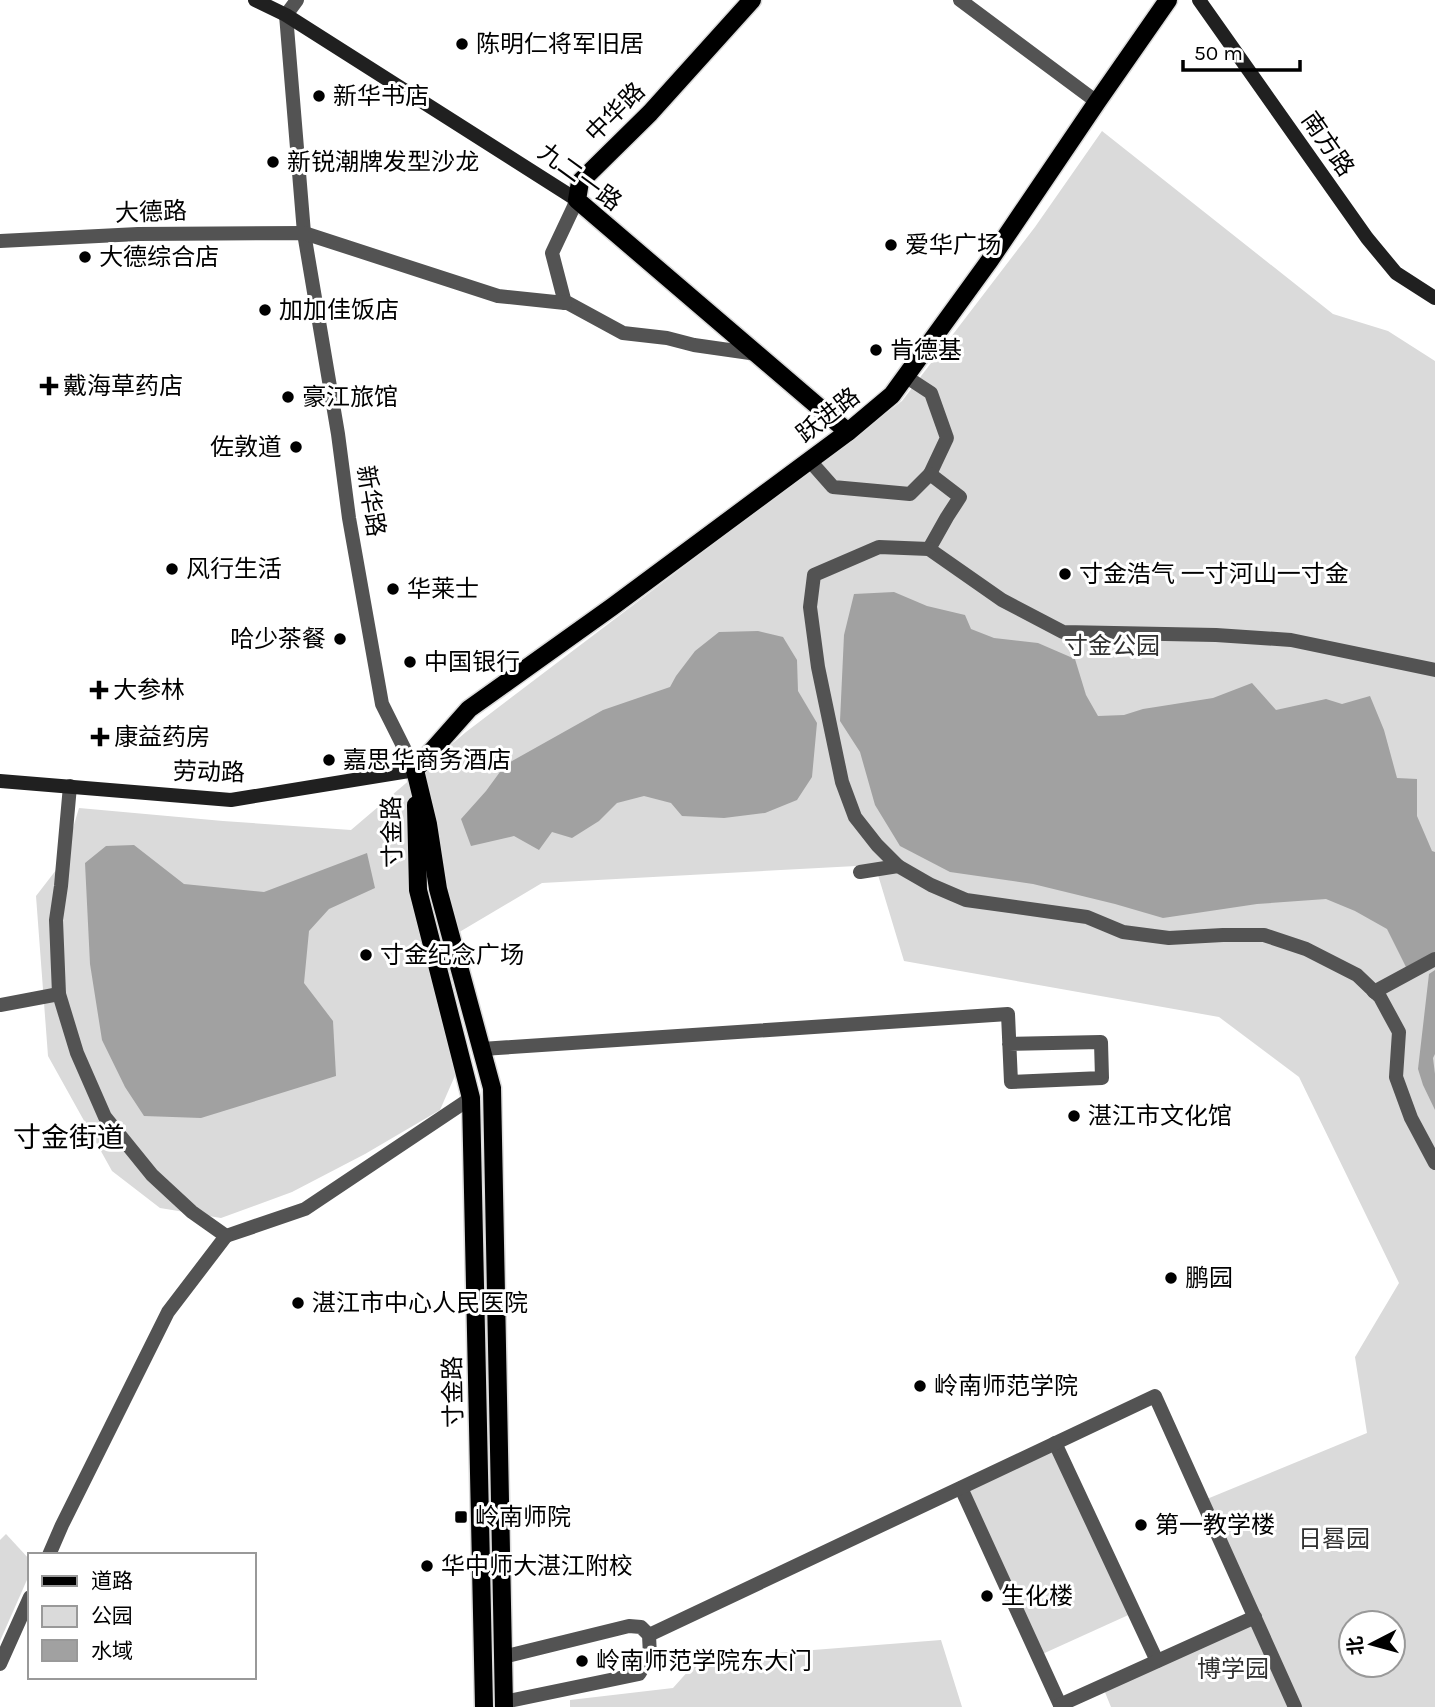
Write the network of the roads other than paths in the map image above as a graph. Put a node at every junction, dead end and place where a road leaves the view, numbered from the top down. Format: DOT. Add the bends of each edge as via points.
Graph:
graph roads {
  1 [pos="255,0"];
  2 [pos="298,0"];
  3 [pos="752,0"];
  4 [pos="960,0"];
  5 [pos="1168,0"];
  6 [pos="1199,0"];
  7 [pos="286,15"];
  8 [pos="1097,102"];
  9 [pos="577,200"];
  10 [pos="304,233"];
  11 [pos="0,241"];
  12 [pos="1435,298"];
  13 [pos="565,303"];
  14 [pos="757,354"];
  15 [pos="905,376"];
  16 [pos="848,432"];
  17 [pos="810,461"];
  18 [pos="930,474"];
  19 [pos="929,549"];
  20 [pos="1435,670"];
  21 [pos="415,770"];
  22 [pos="0,781"];
  23 [pos="70,786"];
  24 [pos="898,866"];
  25 [pos="860,872"];
  26 [pos="1435,959"];
  27 [pos="1374,992"];
  28 [pos="59,994"];
  29 [pos="0,1005"];
  30 [pos="1009,1044"];
  31 [pos="482,1049"];
  32 [pos="471,1098"];
  33 [pos="1435,1163"];
  34 [pos="226,1236"];
  35 [pos="1055,1443"];
  36 [pos="961,1488"];
  37 [pos="49,1553"];
  38 [pos="28,1601"];
  39 [pos="1255,1617"];
  40 [pos="649,1635"];
  41 [pos="503,1657"];
  42 [pos="1157,1661"];
  43 [pos="0,1664"];
  44 [pos="504,1705"];
  45 [pos="1060,1706"];
  46 [pos="484,1707"];
  47 [pos="1295,1707"];
  1 -- 7 [label="street, 九二一路"];
  2 -- 7 [label="street"];
  3 -- 9 [label="main road, 中华路" via="580,182"];
  4 -- 8 [label="street"];
  5 -- 8 [label="main road, 跃进路"];
  6 -- 12 [label="street, 南方路" via="1367,238 1396,272"];
  7 -- 9 [label="street, 九二一路"];
  7 -- 10 [label="street, 新华路"];
  8 -- 15 [label="main road, 跃进路"];
  9 -- 13 [label="street" via="552,253"];
  9 -- 14 [label="main road, 九二一路"];
  10 -- 11 [label="street, 大德路"];
  10 -- 13 [label="street, 大德路" via="498,296"];
  10 -- 21 [label="street, 新华路" via="382,704"];
  13 -- 14 [label="street, 大德路" via="623,332"];
  14 -- 16 [label="main road, 九二一路"];
  15 -- 16 [label="main road, 跃进路" via="892,395"];
  15 -- 18 [label="street" via="931,393 947,438"];
  16 -- 17 [label="main road, 跃进路"];
  17 -- 18 [label="street" via="833,487 910,494"];
  17 -- 21 [label="main road, 跃进路" via="470,709"];
  18 -- 19 [label="street" via="960,497"];
  19 -- 20 [label="street" via="1002,600 1063,632 1292,639"];
  19 -- 24 [label="street" via="879,547 814,575 810,607 842,782 855,817"];
  21 -- 23 [label="street, 劳动路" via="231,800"];
  21 -- 31 [label="main road, 寸金路" via="438,889"];
  21 -- 32 [label="main road, 寸金路" via="418,890"];
  22 -- 23 [label="street, 劳动路"];
  23 -- 28 [label="street" via="56,920"];
  24 -- 25 [label="street"];
  24 -- 27 [label="street" via="966,900 1087,917 1123,932 1169,938 1264,935 1306,949 1357,975"];
  26 -- 27 [label="street"];
  27 -- 33 [label="street" via="1399,1031 1396,1077"];
  28 -- 29 [label="street"];
  28 -- 34 [label="street" via="77,1053 105,1117 152,1175"];
  30 -- 30 [label="street" via="1011,1082 1102,1078 1101,1042"];
  30 -- 31 [label="street" via="1008,1014"];
  31 -- 41 [label="main road, 寸金路" via="492,1088"];
  32 -- 34 [label="street" via="305,1209"];
  32 -- 46 [label="main road, 寸金路"];
  34 -- 37 [label="street" via="168,1312"];
  35 -- 36 [label="street"];
  35 -- 39 [label="street" via="1155,1396"];
  35 -- 42 [label="street"];
  36 -- 40 [label="street"];
  36 -- 45 [label="street"];
  38 -- 43 [label="street"];
  39 -- 42 [label="street"];
  39 -- 47 [label="street"];
  40 -- 41 [label="street" via="641,1627 629,1626"];
  40 -- 44 [label="street" via="650,1656 639,1674"];
  41 -- 44 [label="main road, 寸金路"];
  42 -- 45 [label="street"];
}
